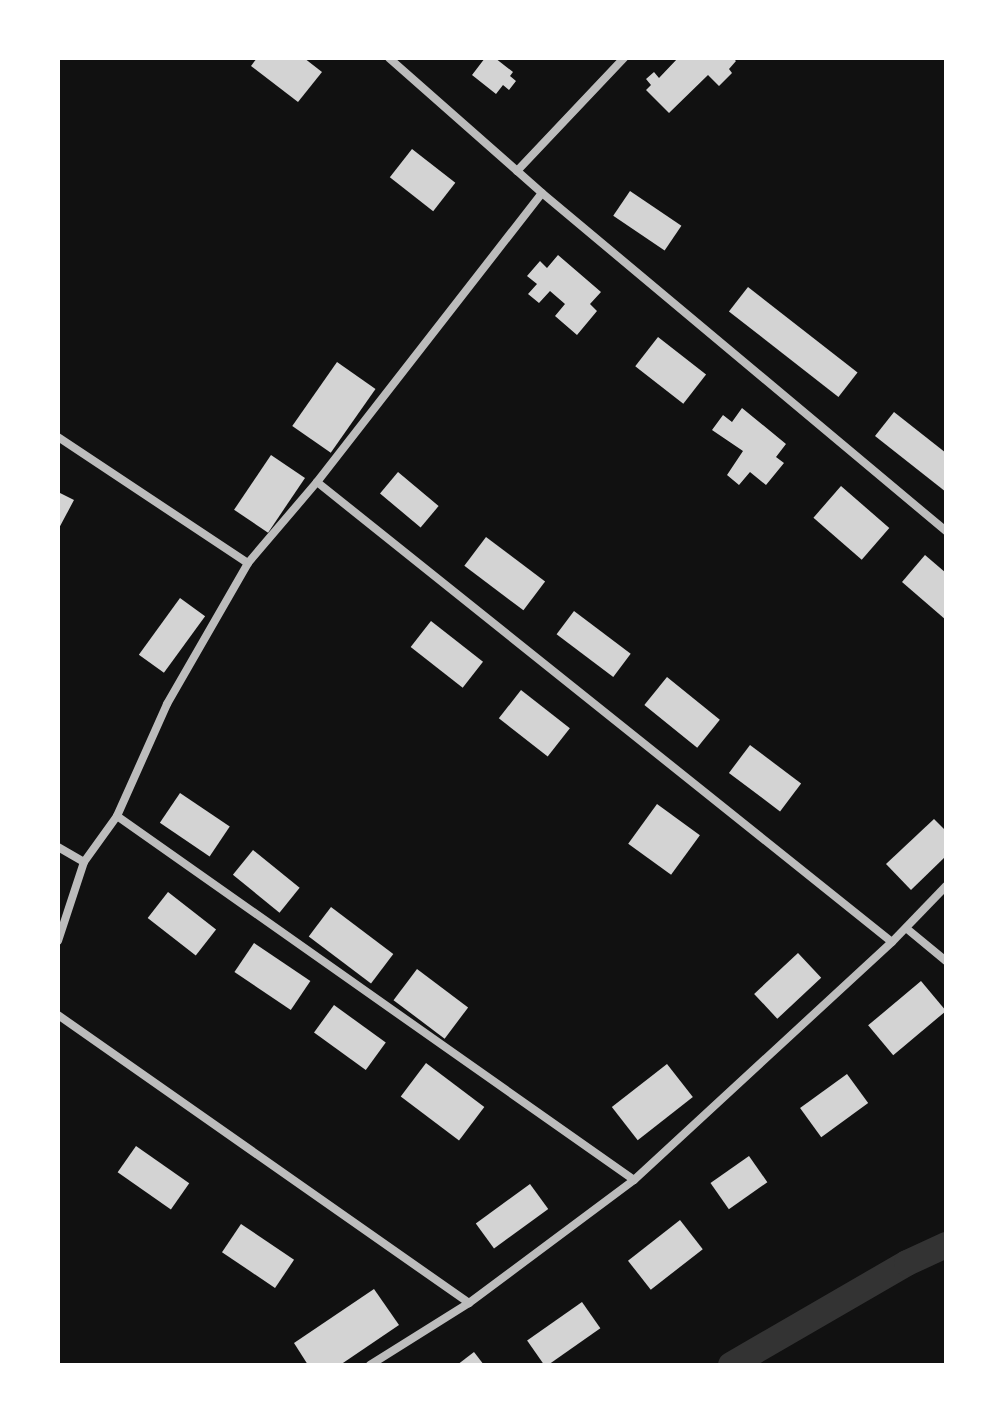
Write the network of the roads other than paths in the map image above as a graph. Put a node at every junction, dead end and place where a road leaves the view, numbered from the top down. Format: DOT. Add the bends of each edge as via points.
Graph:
graph roads {
  1 [pos="389,58"];
  2 [pos="624,58"];
  3 [pos="517,171"];
  4 [pos="542,193"];
  5 [pos="58,437"];
  6 [pos="317,482"];
  7 [pos="946,531"];
  8 [pos="248,563"];
  9 [pos="117,816"];
  10 [pos="58,847"];
  11 [pos="84,862"];
  12 [pos="946,886"];
  13 [pos="906,928"];
  14 [pos="58,941"];
  15 [pos="892,942"];
  16 [pos="946,961"];
  17 [pos="58,1015"];
  18 [pos="634,1180"];
  19 [pos="469,1303"];
  20 [pos="370,1365"];
  1 -- 3 [label="street"];
  2 -- 3 [label="street"];
  3 -- 4 [label="street"];
  4 -- 6 [label="street"];
  4 -- 7 [label="street"];
  5 -- 8 [label="street"];
  6 -- 8 [label="street"];
  6 -- 15 [label="street"];
  8 -- 9 [label="street" via="167,704"];
  9 -- 11 [label="street"];
  9 -- 18 [label="street"];
  10 -- 11 [label="street"];
  11 -- 14 [label="street"];
  12 -- 13 [label="street"];
  13 -- 15 [label="street"];
  13 -- 16 [label="street"];
  15 -- 18 [label="street"];
  17 -- 19 [label="street"];
  18 -- 19 [label="street"];
  19 -- 20 [label="street"];
}
